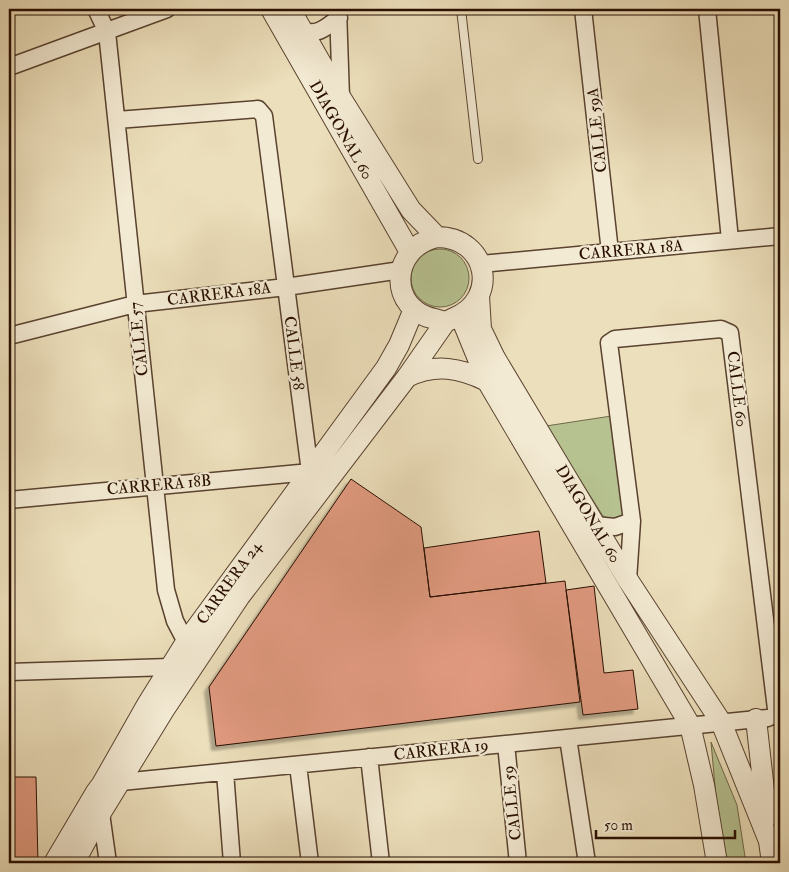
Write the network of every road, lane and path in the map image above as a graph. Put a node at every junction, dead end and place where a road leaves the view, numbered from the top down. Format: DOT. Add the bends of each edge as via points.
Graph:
graph roads {
  1 [pos="96,9"];
  2 [pos="167,9"];
  3 [pos="271,9"];
  4 [pos="290,9"];
  5 [pos="461,9"];
  6 [pos="583,9"];
  7 [pos="707,9"];
  8 [pos="339,13"];
  9 [pos="107,32"];
  10 [pos="304,32"];
  11 [pos="9,67"];
  12 [pos="341,98"];
  13 [pos="117,120"];
  14 [pos="478,159"];
  15 [pos="780,236"];
  16 [pos="436,237"];
  17 [pos="730,240"];
  18 [pos="610,252"];
  19 [pos="405,261"];
  20 [pos="481,264"];
  21 [pos="286,287"];
  22 [pos="479,296"];
  23 [pos="135,304"];
  24 [pos="414,309"];
  25 [pos="453,318"];
  26 [pos="9,336"];
  27 [pos="407,377"];
  28 [pos="487,381"];
  29 [pos="310,472"];
  30 [pos="154,485"];
  31 [pos="9,500"];
  32 [pos="632,521"];
  33 [pos="595,525"];
  34 [pos="628,580"];
  35 [pos="186,642"];
  36 [pos="170,667"];
  37 [pos="9,672"];
  38 [pos="779,717"];
  39 [pos="756,719"];
  40 [pos="721,722"];
  41 [pos="690,725"];
  42 [pos="568,738"];
  43 [pos="506,744"];
  44 [pos="369,758"];
  45 [pos="298,765"];
  46 [pos="225,772"];
  47 [pos="106,786"];
  48 [pos="102,811"];
  49 [pos="769,841"];
  50 [pos="54,863"];
  51 [pos="74,863"];
  52 [pos="108,863"];
  53 [pos="232,863"];
  54 [pos="310,863"];
  55 [pos="381,863"];
  56 [pos="518,863"];
  57 [pos="587,863"];
  58 [pos="717,863"];
  59 [pos="772,863"];
  1 -- 9 [label="street, CALLE 57"];
  2 -- 9 [label="street"];
  3 -- 19 [label="street, DIAGONAL 60"];
  4 -- 10 [label="street, DIAGONAL 60"];
  5 -- 14 [label="lane"];
  6 -- 18 [label="street, CALLE 59A"];
  7 -- 17 [label="street"];
  8 -- 10 [label="street" via="318,32"];
  8 -- 12 [label="street"];
  9 -- 11 [label="street"];
  9 -- 13 [label="street, CALLE 57"];
  10 -- 12 [label="street, DIAGONAL 60"];
  12 -- 16 [label="street, DIAGONAL 60" via="411,210"];
  13 -- 21 [label="street, CALLE 58" via="258,109 264,116"];
  13 -- 23 [label="street, CALLE 57"];
  15 -- 17 [label="street, CARRERA 18A"];
  16 -- 19 [label="street" via="426,239"];
  16 -- 20 [label="street" via="459,241"];
  17 -- 18 [label="street, CARRERA 18A"];
  18 -- 20 [label="street, CARRERA 18A"];
  19 -- 21 [label="street, CARRERA 18A"];
  19 -- 24 [label="street" via="400,283 404,296"];
  20 -- 22 [label="street" via="483,281"];
  21 -- 23 [label="street, CARRERA 18A"];
  21 -- 29 [label="street, CALLE 58"];
  22 -- 25 [label="street" via="468,311"];
  22 -- 33 [label="street, DIAGONAL 60" via="481,329 495,358"];
  23 -- 26 [label="street, CARRERA 18A"];
  23 -- 30 [label="street, CALLE 57"];
  24 -- 25 [label="street" via="432,318"];
  24 -- 29 [label="street, CARRERA 24" via="386,368"];
  25 -- 27 [label="street, CARRERA 24"];
  25 -- 28 [label="street, DIAGONAL 60"];
  27 -- 28 [label="street" via="421,370 438,368 455,369"];
  27 -- 47 [label="street, CARRERA 24" via="240,596 164,710"];
  28 -- 41 [label="street, DIAGONAL 60"];
  29 -- 30 [label="street, CARRERA 18B"];
  29 -- 35 [label="street, CARRERA 24"];
  30 -- 31 [label="street, CARRERA 18B"];
  30 -- 35 [label="street, CALLE 57" via="166,590 175,621"];
  32 -- 33 [label="street" via="615,527"];
  32 -- 34 [label="street, CALLE 60"];
  32 -- 38 [label="street, CALLE 60" via="609,343 615,339 721,329 730,333"];
  33 -- 34 [label="street, DIAGONAL 60"];
  34 -- 40 [label="street, DIAGONAL 60"];
  35 -- 36 [label="street, CARRERA 24"];
  36 -- 37 [label="street"];
  36 -- 47 [label="street, CARRERA 24"];
  38 -- 39 [label="street, CARRERA 19"];
  39 -- 40 [label="street, CARRERA 19"];
  39 -- 49 [label="street"];
  40 -- 41 [label="street, CARRERA 19"];
  40 -- 49 [label="street"];
  41 -- 42 [label="street, CARRERA 19"];
  41 -- 58 [label="street"];
  42 -- 43 [label="street, CARRERA 19"];
  42 -- 57 [label="street"];
  43 -- 44 [label="street, CARRERA 19"];
  43 -- 56 [label="street, CALLE 59"];
  44 -- 45 [label="street, CARRERA 19"];
  44 -- 55 [label="street"];
  45 -- 46 [label="street, CARRERA 19"];
  45 -- 54 [label="street"];
  46 -- 47 [label="street, CARRERA 19"];
  46 -- 53 [label="street"];
  47 -- 48 [label="street, CARRERA 24"];
  47 -- 50 [label="street, CARRERA 24"];
  48 -- 51 [label="street, CARRERA 24"];
  48 -- 52 [label="street"];
  49 -- 59 [label="street"];
}
